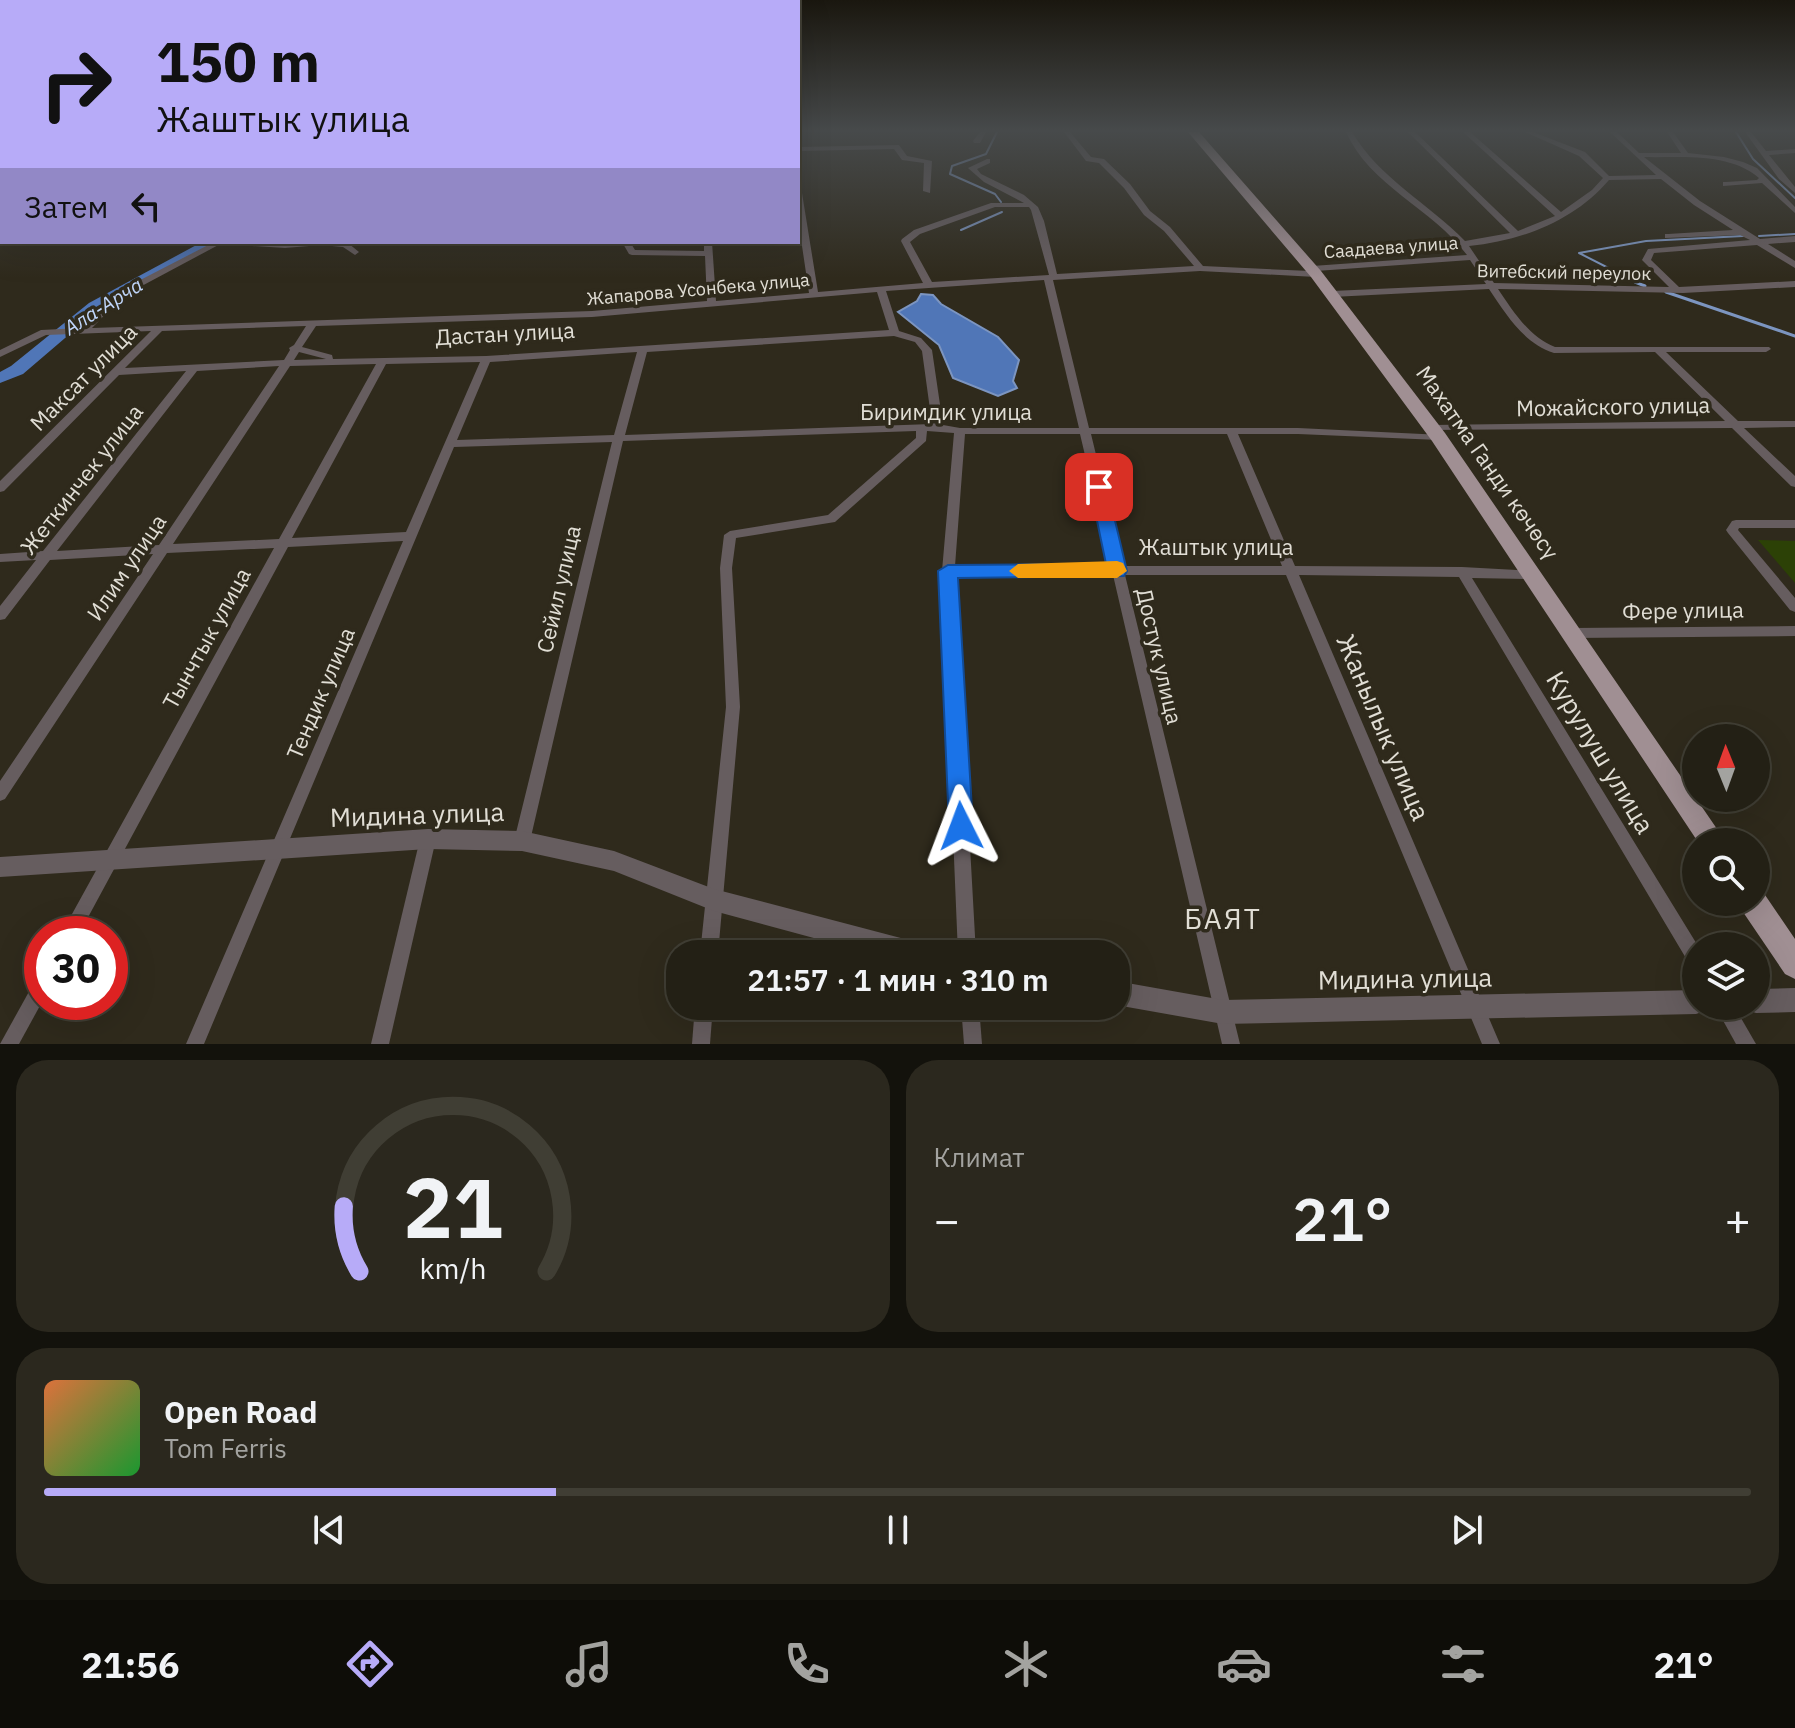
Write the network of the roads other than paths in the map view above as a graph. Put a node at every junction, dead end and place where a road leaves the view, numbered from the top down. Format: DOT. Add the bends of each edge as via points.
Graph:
graph roads {
  1 [pos="927,181"];
  2 [pos="982,181"];
  3 [pos="1122,181"];
  4 [pos="1235,181"];
  5 [pos="1391,181"];
  6 [pos="1461,181"];
  7 [pos="1521,181"];
  8 [pos="1605,181"];
  9 [pos="1667,181"];
  10 [pos="1750,181"];
  11 [pos="1764,181"];
  12 [pos="1726,184"];
  13 [pos="927,191"];
  14 [pos="1030,205"];
  15 [pos="800,206"];
  16 [pos="1795,211"];
  17 [pos="1559,215"];
  18 [pos="900,230"];
  19 [pos="1795,231"];
  20 [pos="1745,232"];
  21 [pos="1517,235"];
  22 [pos="1668,236"];
  23 [pos="1795,239"];
  24 [pos="907,240"];
  25 [pos="1760,240"];
  26 [pos="216,244"];
  27 [pos="269,244"];
  28 [pos="297,244"];
  29 [pos="337,244"];
  30 [pos="627,244"];
  31 [pos="708,244"];
  32 [pos="1463,244"];
  33 [pos="355,252"];
  34 [pos="708,254"];
  35 [pos="1471,257"];
  36 [pos="1795,265"];
  37 [pos="1200,268"];
  38 [pos="1314,272"];
  39 [pos="1051,277"];
  40 [pos="1795,284"];
  41 [pos="929,285"];
  42 [pos="1490,286"];
  43 [pos="881,290"];
  44 [pos="1677,290"];
  45 [pos="1332,294"];
  46 [pos="814,295"];
  47 [pos="712,303"];
  48 [pos="314,322"];
  49 [pos="160,328"];
  50 [pos="83,331"];
  51 [pos="895,333"];
  52 [pos="294,348"];
  53 [pos="1766,349"];
  54 [pos="643,350"];
  55 [pos="1658,350"];
  56 [pos="0,354"];
  57 [pos="486,359"];
  58 [pos="285,363"];
  59 [pos="365,363"];
  60 [pos="381,364"];
  61 [pos="194,368"];
  62 [pos="116,372"];
  63 [pos="1736,424"];
  64 [pos="1795,424"];
  65 [pos="938,427"];
  66 [pos="921,428"];
  67 [pos="1231,430"];
  68 [pos="960,431"];
  69 [pos="1086,431"];
  70 [pos="1436,432"];
  71 [pos="618,439"];
  72 [pos="453,444"];
  73 [pos="1795,483"];
  74 [pos="0,488"];
  75 [pos="1795,524"];
  76 [pos="411,536"];
  77 [pos="285,544"];
  78 [pos="161,550"];
  79 [pos="46,556"];
  80 [pos="0,558"];
  81 [pos="1292,570"];
  82 [pos="948,571"];
  83 [pos="1117,571"];
  84 [pos="1462,572"];
  85 [pos="1532,574"];
  86 [pos="1795,607"];
  87 [pos="0,615"];
  88 [pos="1795,631"];
  89 [pos="1572,633"];
  90 [pos="0,794"];
  91 [pos="1704,828"];
  92 [pos="428,839"];
  93 [pos="522,841"];
  94 [pos="277,850"];
  95 [pos="111,860"];
  96 [pos="0,867"];
  97 [pos="714,900"];
  98 [pos="80,916"];
  99 [pos="1762,916"];
  100 [pos="1682,936"];
  101 [pos="710,940"];
  102 [pos="864,940"];
  103 [pos="966,940"];
  104 [pos="1795,964"];
  105 [pos="1130,995"];
  106 [pos="1795,1000"];
  107 [pos="1770,1001"];
  108 [pos="1682,1002"];
  109 [pos="1475,1006"];
  110 [pos="1223,1012"];
  111 [pos="24,1017"];
  112 [pos="703,1020"];
  113 [pos="971,1020"];
  114 [pos="1732,1020"];
  115 [pos="9,1044"];
  116 [pos="195,1044"];
  117 [pos="380,1044"];
  118 [pos="701,1044"];
  119 [pos="973,1044"];
  120 [pos="1231,1044"];
  121 [pos="1491,1044"];
  122 [pos="1747,1044"];
  1 -- 13 [label="street"];
  2 -- 14 [label="street"];
  3 -- 37 [label="street"];
  4 -- 38 [label="main road, Махатма Ганди көчөсү"];
  5 -- 32 [label="street"];
  6 -- 21 [label="street"];
  7 -- 17 [label="street"];
  8 -- 17 [label="street"];
  9 -- 20 [label="street"];
  10 -- 12 [label="street"];
  11 -- 16 [label="street"];
  14 -- 24 [label="street" via="994,205"];
  14 -- 39 [label="street, Достук улица" via="1036,210"];
  15 -- 46 [label="street"];
  17 -- 21 [label="street"];
  18 -- 24 [label="street"];
  19 -- 20 [label="street"];
  20 -- 22 [label="street"];
  20 -- 25 [label="street"];
  21 -- 32 [label="street"];
  23 -- 25 [label="street"];
  24 -- 41 [label="street"];
  25 -- 36 [label="street"];
  25 -- 44 [label="street" via="1651,251 1646,260"];
  26 -- 50 [label="street" via="120,294"];
  27 -- 28 [label="street"];
  29 -- 33 [label="street"];
  30 -- 34 [label="street" via="632,252"];
  31 -- 34 [label="street"];
  32 -- 35 [label="street"];
  34 -- 47 [label="street"];
  35 -- 38 [label="street, Саадаева улица"];
  35 -- 42 [label="street"];
  37 -- 38 [label="street, Жапарова Усонбека улица"];
  37 -- 39 [label="street, Жапарова Усонбека улица"];
  38 -- 45 [label="main road, Махатма Ганди көчөсү"];
  39 -- 41 [label="street, Жапарова Усонбека улица"];
  39 -- 69 [label="street, Достук улица"];
  40 -- 44 [label="street, Витебский переулок"];
  41 -- 43 [label="street, Жапарова Усонбека улица"];
  42 -- 44 [label="street, Витебский переулок"];
  42 -- 45 [label="street, Витебский переулок"];
  42 -- 55 [label="street" via="1547,349"];
  43 -- 46 [label="street, Жапарова Усонбека улица"];
  43 -- 51 [label="street"];
  45 -- 70 [label="main road, Махатма Ганди көчөсү"];
  46 -- 47 [label="street, Жапарова Усонбека улица"];
  47 -- 48 [label="street, Жапарова Усонбека улица" via="592,314"];
  48 -- 49 [label="street, Жапарова Усонбека улица"];
  48 -- 52 [label="street, Илим улица"];
  49 -- 50 [label="street, Жапарова Усонбека улица"];
  49 -- 62 [label="street, Максат улица"];
  50 -- 56 [label="street, Жапарова Усонбека улица" via="44,332"];
  51 -- 54 [label="street, Дастан улица"];
  51 -- 65 [label="street" via="918,340 927,350"];
  52 -- 58 [label="street, Илим улица"];
  52 -- 59 [label="street"];
  53 -- 55 [label="street"];
  54 -- 57 [label="street, Дастан улица"];
  54 -- 71 [label="street, Сейил улица"];
  55 -- 63 [label="street"];
  57 -- 60 [label="street, Дастан улица"];
  57 -- 72 [label="street, Тендик улица"];
  58 -- 59 [label="street, Дастан улица"];
  58 -- 61 [label="street, Дастан улица"];
  58 -- 78 [label="street, Илим улица"];
  59 -- 60 [label="street, Дастан улица"];
  60 -- 77 [label="street, Тынчтык улица"];
  61 -- 62 [label="street, Дастан улица"];
  61 -- 79 [label="street, Жеткинчек улица"];
  62 -- 74 [label="street, Максат улица"];
  63 -- 64 [label="street, Можайского улица"];
  63 -- 70 [label="street, Можайского улица"];
  63 -- 73 [label="street"];
  65 -- 66 [label="street, Биримдик улица"];
  65 -- 68 [label="street, Биримдик улица"];
  66 -- 71 [label="street, Биримдик улица"];
  66 -- 97 [label="street" via="922,439 831,519 730,535 726,568 733,707"];
  67 -- 69 [label="street, Биримдик улица"];
  67 -- 70 [label="street, Биримдик улица"];
  67 -- 81 [label="street, Жанылык улица"];
  68 -- 69 [label="street, Биримдик улица"];
  68 -- 82 [label="street"];
  69 -- 83 [label="street, Достук улица"];
  70 -- 85 [label="main road, Махатма Ганди көчөсү"];
  71 -- 72 [label="street, Биримдик улица"];
  71 -- 93 [label="street, Сейил улица"];
  72 -- 76 [label="street, Тендик улица"];
  75 -- 86 [label="street" via="1748,522 1732,530"];
  76 -- 77 [label="street"];
  76 -- 94 [label="street, Тендик улица"];
  77 -- 78 [label="street"];
  77 -- 95 [label="street, Тынчтык улица"];
  78 -- 79 [label="street"];
  78 -- 90 [label="street, Илим улица"];
  79 -- 80 [label="street"];
  79 -- 87 [label="street, Жеткинчек улица"];
  81 -- 83 [label="street, Жаштык улица"];
  81 -- 84 [label="street, Жаштык улица"];
  81 -- 109 [label="street, Жанылык улица"];
  82 -- 83 [label="street, Жаштык улица"];
  82 -- 103 [label="street"];
  83 -- 110 [label="street, Достук улица"];
  84 -- 85 [label="street, Жаштык улица"];
  84 -- 100 [label="street, Курулуш улица"];
  85 -- 89 [label="main road, Махатма Ганди көчөсү"];
  88 -- 89 [label="street, Фере улица"];
  89 -- 91 [label="main road, Махатма Ганди көчөсү"];
  92 -- 93 [label="street, Мидина улица"];
  92 -- 94 [label="street, Мидина улица"];
  92 -- 117 [label="street"];
  93 -- 97 [label="street, Мидина улица" via="614,861"];
  94 -- 95 [label="street, Мидина улица"];
  94 -- 116 [label="street, Тендик улица"];
  95 -- 96 [label="street, Мидина улица"];
  95 -- 98 [label="street, Тынчтык улица"];
  97 -- 101 [label="street"];
  97 -- 102 [label="street, Мидина улица"];
  99 -- 104 [label="main road"];
  105 -- 110 [label="street, Мидина улица"];
  106 -- 107 [label="street"];
  108 -- 109 [label="street, Мидина улица"];
  109 -- 110 [label="street, Мидина улица"];
  109 -- 121 [label="street, Жанылык улица"];
  110 -- 120 [label="street, Достук улица"];
  111 -- 115 [label="street"];
  112 -- 118 [label="street"];
  113 -- 119 [label="street"];
  114 -- 122 [label="street"];
}
